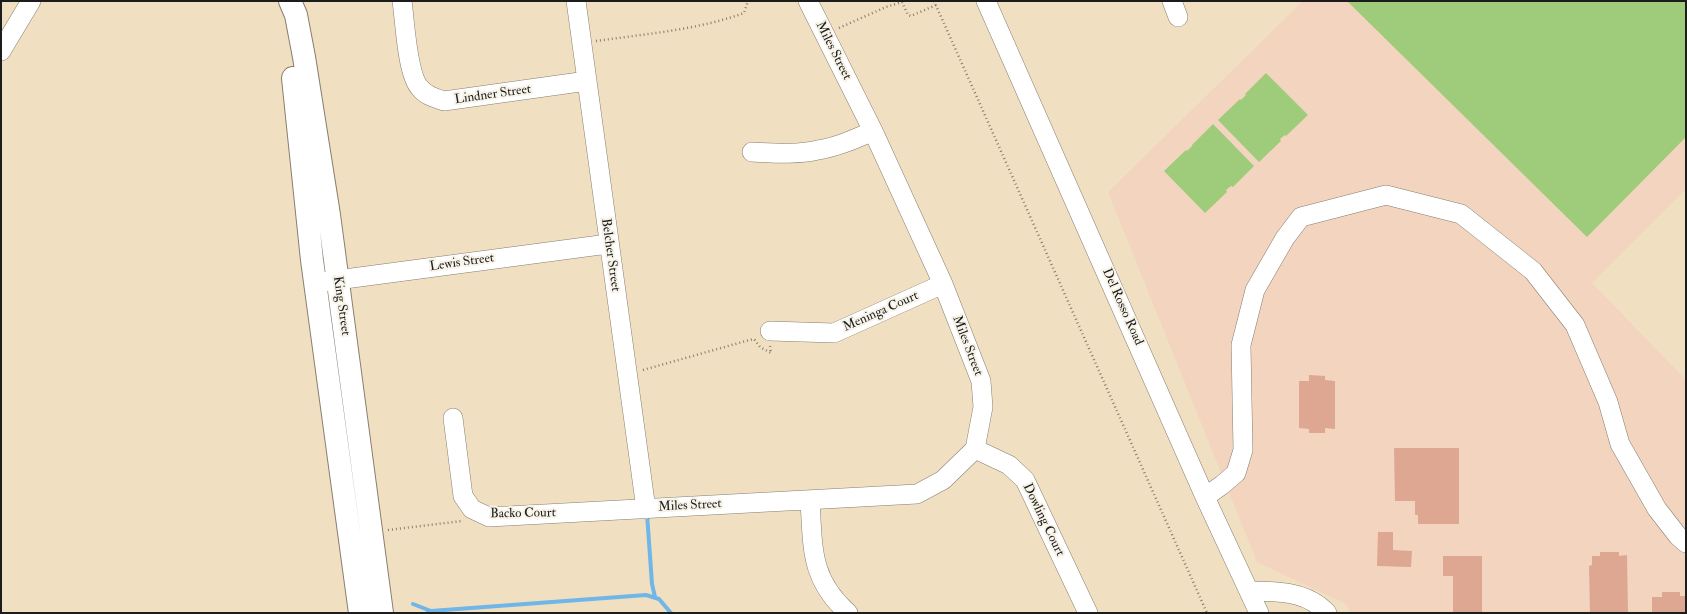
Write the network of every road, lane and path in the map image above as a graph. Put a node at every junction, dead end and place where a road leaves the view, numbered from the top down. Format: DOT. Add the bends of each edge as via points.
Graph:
graph roads {
  1 [pos="31,1"];
  2 [pos="289,1"];
  3 [pos="402,1"];
  4 [pos="576,1"];
  5 [pos="748,1"];
  6 [pos="808,1"];
  7 [pos="934,1"];
  8 [pos="986,1"];
  9 [pos="936,5"];
  10 [pos="825,35"];
  11 [pos="595,41"];
  12 [pos="1,51"];
  13 [pos="587,81"];
  14 [pos="873,131"];
  15 [pos="752,152"];
  16 [pos="608,244"];
  17 [pos="338,280"];
  18 [pos="316,283"];
  19 [pos="943,284"];
  20 [pos="770,331"];
  21 [pos="626,373"];
  22 [pos="453,418"];
  23 [pos="974,449"];
  24 [pos="1205,497"];
  25 [pos="810,501"];
  26 [pos="646,508"];
  27 [pos="466,523"];
  28 [pos="387,530"];
  29 [pos="1686,543"];
  30 [pos="1248,590"];
  31 [pos="360,613"];
  32 [pos="382,613"];
  33 [pos="848,613"];
  34 [pos="1088,613"];
  35 [pos="1207,613"];
  36 [pos="1259,613"];
  37 [pos="1327,613"];
  1 -- 12 [label="street"];
  2 -- 17 [label="main road, King Street" via="296,15 304,57"];
  2 -- 18 [label="main road, King Street" via="286,18"];
  3 -- 13 [label="street, Lindner Street" via="412,76 419,88 430,97 444,101"];
  4 -- 13 [label="street, Belcher Street"];
  5 -- 11 [label="path" via="744,13 730,18"];
  6 -- 10 [label="street, Miles Street"];
  7 -- 9 [label="path"];
  8 -- 24 [label="street, Del Rosso Road"];
  9 -- 10 [label="path" via="911,16 902,2"];
  9 -- 35 [label="path"];
  10 -- 14 [label="street, Miles Street"];
  13 -- 16 [label="street, Belcher Street"];
  14 -- 15 [label="street" via="817,151"];
  14 -- 19 [label="street, Miles Street"];
  16 -- 17 [label="street, Lewis Street"];
  16 -- 21 [label="street, Belcher Street"];
  17 -- 18 [label="street, Lewis Street"];
  17 -- 32 [label="main road, King Street"];
  18 -- 31 [label="main road, King Street"];
  19 -- 20 [label="street, Meninga Court" via="834,333"];
  19 -- 23 [label="street, Miles Street" via="981,381 983,407"];
  20 -- 21 [label="path" via="771,353 760,347 754,339"];
  21 -- 26 [label="street, Belcher Street"];
  22 -- 26 [label="street, Backo Court" via="463,496 472,508 489,517"];
  23 -- 25 [label="street, Miles Street" via="943,480 917,494"];
  23 -- 34 [label="street, Dowling Court" via="1009,464 1025,480"];
  24 -- 29 [label="street" via="1236,473 1243,450 1241,345 1255,290 1285,238 1300,217 1386,195 1461,214 1533,271 1575,325 1608,402 1620,444 1657,509"];
  24 -- 30 [label="street, Del Rosso Road"];
  25 -- 26 [label="street, Miles Street"];
  25 -- 33 [label="street" via="814,557 818,573 832,596"];
  27 -- 28 [label="path" via="457,521"];
  30 -- 36 [label="street, Del Rosso Road"];
  30 -- 37 [label="street" via="1290,593 1309,599"];
}
